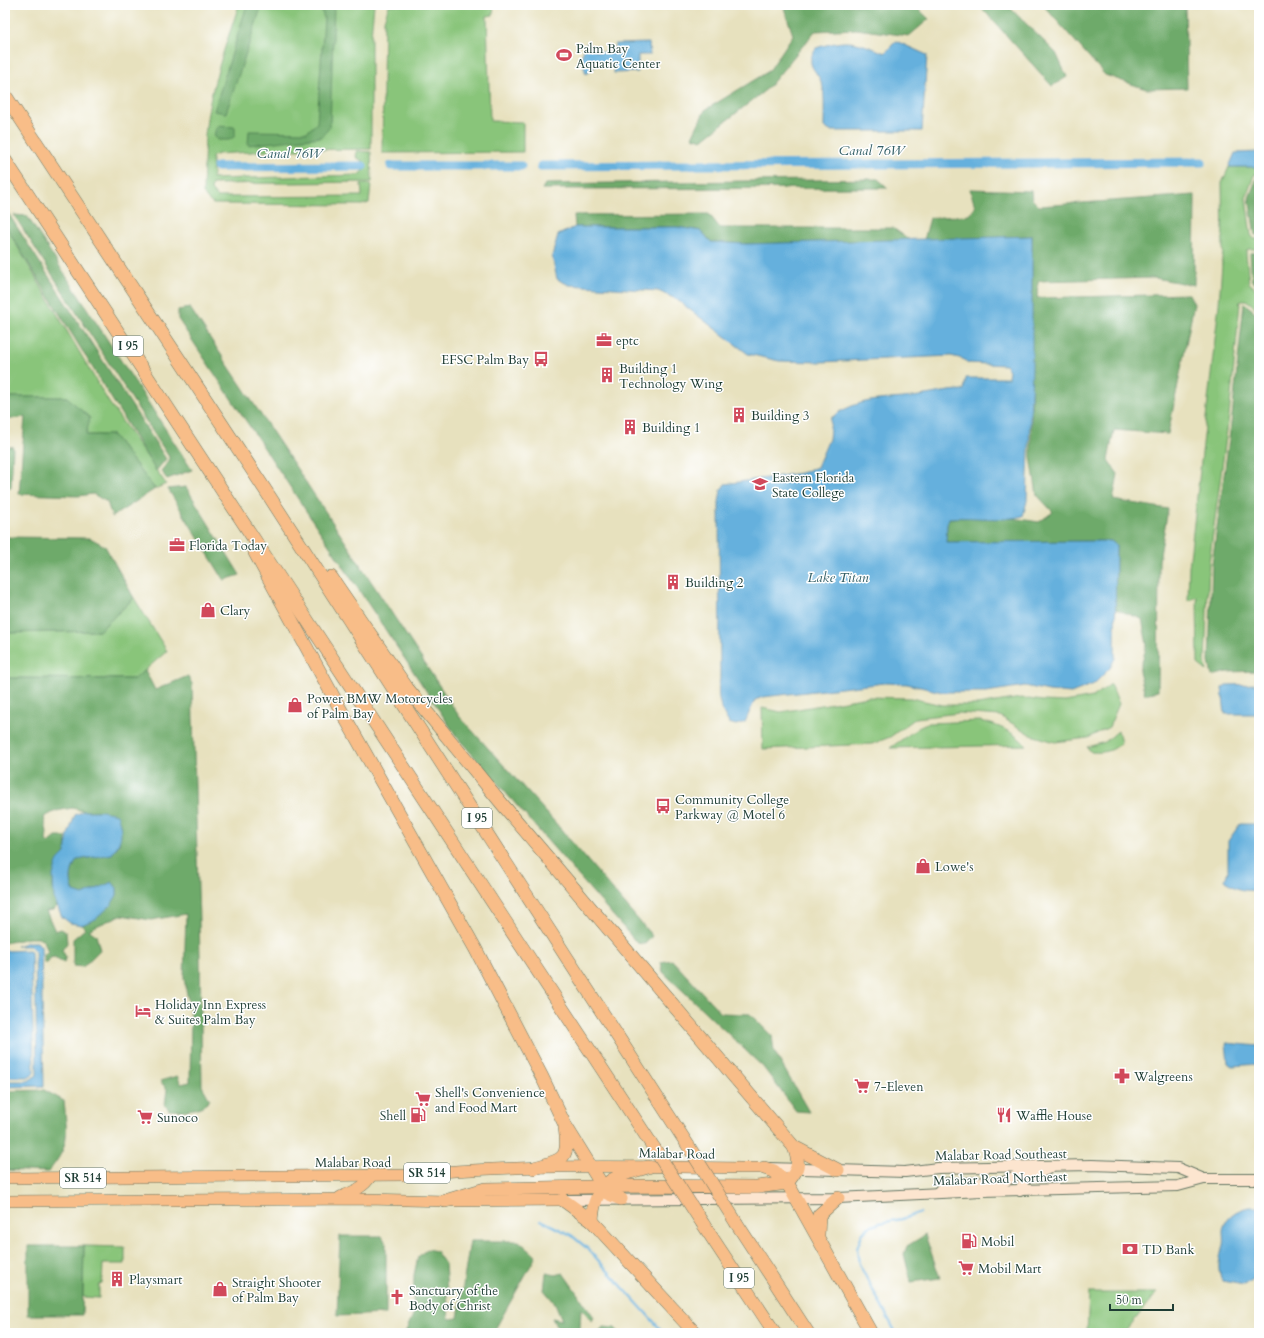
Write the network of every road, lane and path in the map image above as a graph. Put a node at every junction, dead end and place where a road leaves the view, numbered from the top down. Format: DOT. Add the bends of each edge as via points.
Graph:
graph roads {
  1 [pos="5,95"];
  2 [pos="5,160"];
  3 [pos="264,488"];
  4 [pos="240,518"];
  5 [pos="565,1125"];
  6 [pos="794,1146"];
  7 [pos="1031,1166"];
  8 [pos="1054,1166"];
  9 [pos="591,1167"];
  10 [pos="648,1167"];
  11 [pos="534,1168"];
  12 [pos="764,1168"];
  13 [pos="798,1169"];
  14 [pos="838,1170"];
  15 [pos="371,1176"];
  16 [pos="5,1178"];
  17 [pos="1204,1179"];
  18 [pos="1259,1179"];
  19 [pos="787,1183"];
  20 [pos="603,1187"];
  21 [pos="1020,1191"];
  22 [pos="937,1193"];
  23 [pos="797,1198"];
  24 [pos="838,1198"];
  25 [pos="336,1199"];
  26 [pos="595,1199"];
  27 [pos="621,1199"];
  28 [pos="563,1200"];
  29 [pos="5,1201"];
  30 [pos="445,1201"];
  31 [pos="592,1221"];
  32 [pos="818,1235"];
  33 [pos="695,1333"];
  34 [pos="775,1333"];
  35 [pos="808,1333"];
  36 [pos="871,1333"];
  1 -- 3 [label="highway, I 95"];
  2 -- 4 [label="highway, I 95"];
  3 -- 6 [label="highway" via="294,523 407,688 503,805"];
  3 -- 35 [label="highway, I 95, bridge"];
  4 -- 5 [label="highway" via="260,563 475,948"];
  4 -- 34 [label="highway, I 95, bridge"];
  5 -- 9 [label="highway"];
  5 -- 11 [label="highway" via="565,1154 559,1161"];
  6 -- 13 [label="highway"];
  6 -- 14 [label="highway"];
  7 -- 8 [label="main road, Malabar Road Southeast"];
  7 -- 14 [label="main road, Malabar Road Southeast / SR 514" via="938,1168 905,1172"];
  7 -- 22 [label="main road" via="1004,1182 946,1183"];
  8 -- 17 [label="main road, Malabar Road Southeast" via="1178,1168"];
  8 -- 21 [label="main road" via="1024,1180"];
  9 -- 10 [label="main road, Malabar Road / SR 514"];
  9 -- 11 [label="main road, Malabar Road / SR 514"];
  9 -- 20 [label="highway"];
  10 -- 12 [label="main road, Malabar Road / SR 514"];
  10 -- 20 [label="highway" via="618,1175"];
  11 -- 15 [label="main road, Malabar Road / SR 514"];
  12 -- 13 [label="main road, Malabar Road / SR 514"];
  12 -- 19 [label="highway" via="774,1171"];
  13 -- 14 [label="main road, Malabar Road Southeast / SR 514"];
  13 -- 19 [label="highway"];
  15 -- 16 [label="main road, Malabar Road / SR 514"];
  15 -- 25 [label="main road" via="359,1189"];
  17 -- 18 [label="main road"];
  17 -- 21 [label="main road, Malabar Road Northeast" via="1178,1186"];
  19 -- 20 [label="highway" via="757,1187"];
  19 -- 23 [label="highway"];
  20 -- 26 [label="highway"];
  20 -- 27 [label="highway" via="607,1193"];
  20 -- 30 [label="highway" via="485,1189"];
  21 -- 22 [label="main road, Malabar Road Northeast"];
  22 -- 24 [label="main road, Malabar Road Northeast / SR 514"];
  23 -- 24 [label="main road, Malabar Road Northeast / SR 514"];
  23 -- 27 [label="main road, SR 514"];
  23 -- 32 [label="highway"];
  24 -- 32 [label="highway" via="819,1215"];
  25 -- 29 [label="main road, SR 514"];
  25 -- 30 [label="main road, SR 514"];
  26 -- 27 [label="main road, SR 514"];
  26 -- 28 [label="main road, SR 514"];
  26 -- 31 [label="highway"];
  28 -- 30 [label="main road, SR 514"];
  28 -- 31 [label="highway"];
  31 -- 33 [label="highway"];
  32 -- 36 [label="highway"];
}
